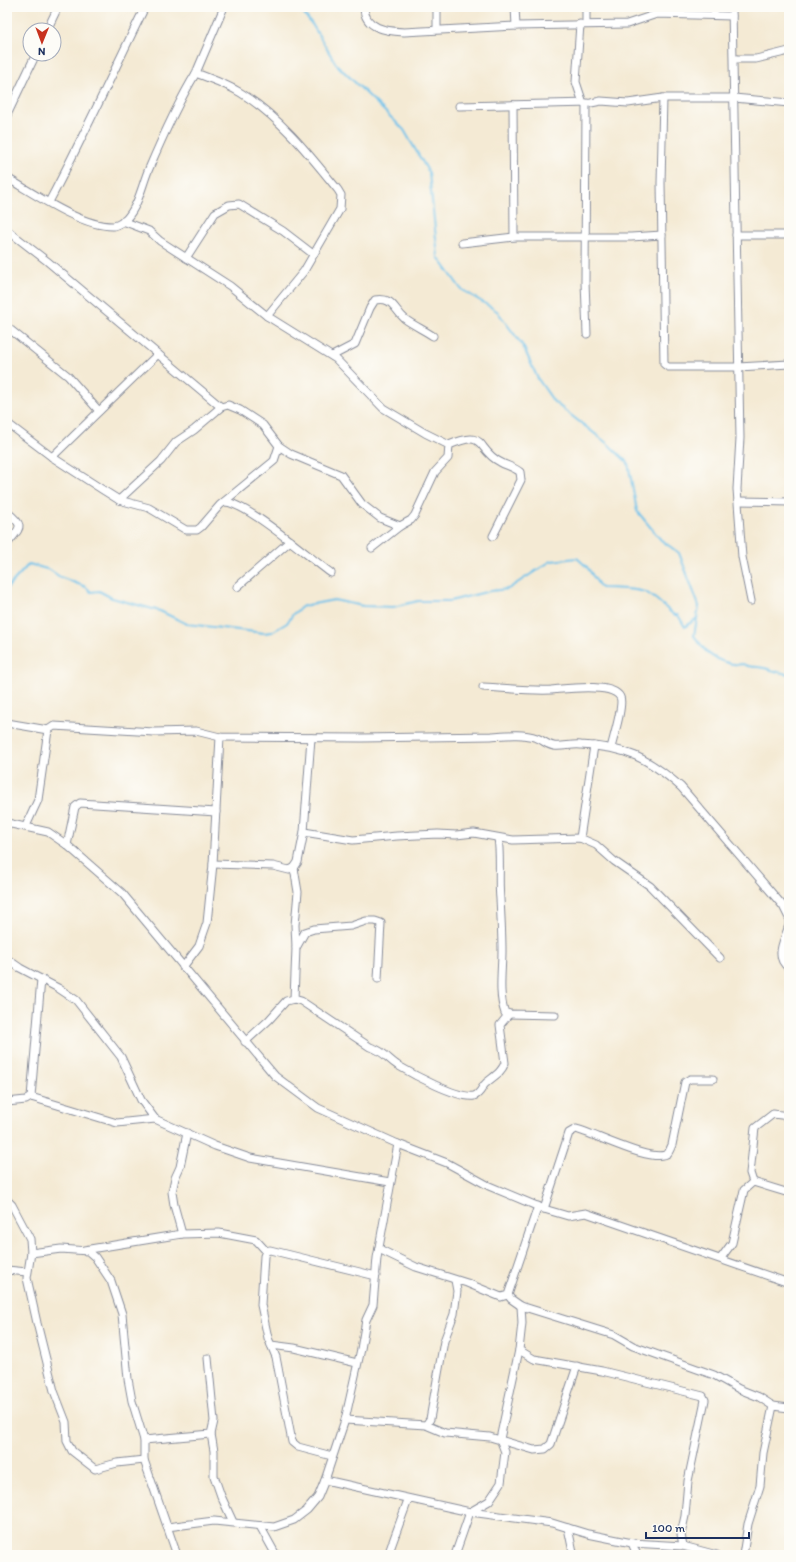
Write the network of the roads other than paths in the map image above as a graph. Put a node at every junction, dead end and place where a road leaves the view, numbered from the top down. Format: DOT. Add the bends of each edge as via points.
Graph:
graph roads {
  1 [pos="58,7"];
  2 [pos="145,7"];
  3 [pos="224,7"];
  4 [pos="364,7"];
  5 [pos="437,7"];
  6 [pos="515,7"];
  7 [pos="586,7"];
  8 [pos="732,7"];
  9 [pos="669,10"];
  10 [pos="732,16"];
  11 [pos="51,22"];
  12 [pos="583,24"];
  13 [pos="516,26"];
  14 [pos="436,29"];
  15 [pos="789,52"];
  16 [pos="734,59"];
  17 [pos="32,62"];
  18 [pos="196,73"];
  19 [pos="663,98"];
  20 [pos="734,98"];
  21 [pos="585,103"];
  22 [pos="789,103"];
  23 [pos="513,105"];
  24 [pos="459,106"];
  25 [pos="7,115"];
  26 [pos="7,178"];
  27 [pos="50,202"];
  28 [pos="123,221"];
  29 [pos="7,230"];
  30 [pos="662,235"];
  31 [pos="736,235"];
  32 [pos="789,235"];
  33 [pos="514,237"];
  34 [pos="586,237"];
  35 [pos="462,243"];
  36 [pos="313,254"];
  37 [pos="186,258"];
  38 [pos="268,316"];
  39 [pos="7,327"];
  40 [pos="587,334"];
  41 [pos="432,336"];
  42 [pos="158,354"];
  43 [pos="332,356"];
  44 [pos="789,364"];
  45 [pos="738,367"];
  46 [pos="221,407"];
  47 [pos="99,411"];
  48 [pos="7,423"];
  49 [pos="450,444"];
  50 [pos="279,446"];
  51 [pos="52,457"];
  52 [pos="119,500"];
  53 [pos="224,502"];
  54 [pos="738,502"];
  55 [pos="789,502"];
  56 [pos="7,512"];
  57 [pos="400,526"];
  58 [pos="493,536"];
  59 [pos="290,541"];
  60 [pos="7,544"];
  61 [pos="372,548"];
  62 [pos="331,573"];
  63 [pos="237,587"];
  64 [pos="750,601"];
  65 [pos="483,687"];
  66 [pos="7,724"];
  67 [pos="48,730"];
  68 [pos="220,737"];
  69 [pos="311,738"];
  70 [pos="594,746"];
  71 [pos="611,748"];
  72 [pos="216,812"];
  73 [pos="7,824"];
  74 [pos="26,826"];
  75 [pos="304,832"];
  76 [pos="498,838"];
  77 [pos="580,838"];
  78 [pos="67,845"];
  79 [pos="213,864"];
  80 [pos="294,868"];
  81 [pos="789,918"];
  82 [pos="789,925"];
  83 [pos="296,948"];
  84 [pos="720,958"];
  85 [pos="7,959"];
  86 [pos="183,967"];
  87 [pos="789,968"];
  88 [pos="42,979"];
  89 [pos="378,979"];
  90 [pos="294,999"];
  91 [pos="509,1014"];
  92 [pos="555,1015"];
  93 [pos="245,1042"];
  94 [pos="713,1079"];
  95 [pos="31,1097"];
  96 [pos="7,1102"];
  97 [pos="789,1116"];
  98 [pos="155,1119"];
  99 [pos="187,1133"];
  100 [pos="398,1144"];
  101 [pos="390,1182"];
  102 [pos="753,1182"];
  103 [pos="789,1193"];
  104 [pos="7,1200"];
  105 [pos="541,1208"];
  106 [pos="182,1234"];
  107 [pos="379,1249"];
  108 [pos="82,1250"];
  109 [pos="266,1251"];
  110 [pos="31,1253"];
  111 [pos="721,1258"];
  112 [pos="7,1270"];
  113 [pos="27,1272"];
  114 [pos="376,1276"];
  115 [pos="455,1280"];
  116 [pos="789,1283"];
  117 [pos="508,1294"];
  118 [pos="520,1306"];
  119 [pos="271,1345"];
  120 [pos="519,1350"];
  121 [pos="208,1358"];
  122 [pos="357,1363"];
  123 [pos="577,1366"];
  124 [pos="773,1406"];
  125 [pos="789,1408"];
  126 [pos="344,1420"];
  127 [pos="426,1426"];
  128 [pos="212,1434"];
  129 [pos="500,1439"];
  130 [pos="144,1440"];
  131 [pos="332,1456"];
  132 [pos="144,1460"];
  133 [pos="326,1480"];
  134 [pos="408,1500"];
  135 [pos="470,1512"];
  136 [pos="233,1522"];
  137 [pos="260,1526"];
  138 [pos="167,1527"];
  139 [pos="568,1528"];
  140 [pos="632,1543"];
  141 [pos="683,1546"];
  142 [pos="177,1555"];
  143 [pos="276,1555"];
  144 [pos="388,1555"];
  145 [pos="455,1555"];
  146 [pos="571,1555"];
  147 [pos="637,1555"];
  148 [pos="717,1555"];
  149 [pos="743,1555"];
  1 -- 11 [label="street"];
  2 -- 27 [label="street"];
  3 -- 18 [label="street"];
  4 -- 14 [label="street" via="365,18 369,23 389,31"];
  5 -- 14 [label="street"];
  6 -- 13 [label="street"];
  7 -- 12 [label="street"];
  8 -- 10 [label="street"];
  9 -- 10 [label="street"];
  9 -- 12 [label="street" via="627,24"];
  10 -- 16 [label="street"];
  12 -- 13 [label="street"];
  12 -- 21 [label="street" via="576,82"];
  13 -- 14 [label="street"];
  15 -- 16 [label="street" via="756,59"];
  16 -- 20 [label="street"];
  17 -- 25 [label="street"];
  18 -- 28 [label="street" via="156,151 137,201 127,219"];
  18 -- 36 [label="street" via="240,92 256,103 301,144 338,190 341,195 340,209"];
  19 -- 20 [label="street"];
  19 -- 21 [label="street" via="628,103 601,100"];
  19 -- 30 [label="street"];
  20 -- 22 [label="street"];
  20 -- 31 [label="street"];
  21 -- 23 [label="street"];
  21 -- 34 [label="street"];
  23 -- 24 [label="street"];
  23 -- 33 [label="street"];
  26 -- 27 [label="street"];
  27 -- 28 [label="street" via="66,212 102,224 116,226"];
  28 -- 37 [label="street" via="150,231"];
  29 -- 42 [label="street"];
  30 -- 34 [label="street"];
  30 -- 45 [label="street" via="664,364 668,367"];
  31 -- 32 [label="street"];
  31 -- 45 [label="street"];
  33 -- 34 [label="street"];
  33 -- 35 [label="street"];
  34 -- 40 [label="street"];
  36 -- 37 [label="street" via="283,231 239,204 229,205 215,212"];
  36 -- 38 [label="street" via="304,271"];
  37 -- 38 [label="street" via="230,286"];
  38 -- 43 [label="street"];
  39 -- 47 [label="street" via="68,376"];
  41 -- 43 [label="street" via="404,318 392,303 383,299 375,300 355,344"];
  42 -- 46 [label="street"];
  42 -- 47 [label="street"];
  43 -- 49 [label="street" via="383,408 425,433"];
  44 -- 45 [label="street"];
  45 -- 54 [label="street"];
  46 -- 50 [label="street" via="232,406 263,425"];
  46 -- 52 [label="street" via="176,442 161,461"];
  47 -- 51 [label="street"];
  48 -- 51 [label="street"];
  49 -- 57 [label="street" via="448,458 435,472 415,515"];
  49 -- 58 [label="street" via="466,438 480,441 499,462 520,472 521,480"];
  50 -- 53 [label="street" via="274,460"];
  50 -- 57 [label="street" via="291,454 340,475 362,504 380,518"];
  51 -- 52 [label="street"];
  52 -- 53 [label="street" via="149,508 180,528 192,531 201,526"];
  53 -- 59 [label="street" via="233,504 261,520"];
  54 -- 55 [label="street"];
  54 -- 64 [label="street" via="742,557"];
  56 -- 60 [label="street" via="20,524"];
  57 -- 61 [label="street"];
  59 -- 62 [label="street"];
  59 -- 63 [label="street"];
  65 -- 71 [label="street" via="552,690 592,688 612,691 618,694 621,702"];
  66 -- 67 [label="street"];
  67 -- 68 [label="street" via="54,726 154,732 196,731"];
  67 -- 74 [label="street" via="38,800"];
  68 -- 69 [label="street"];
  68 -- 72 [label="street"];
  69 -- 70 [label="street" via="510,734 538,738 554,746"];
  69 -- 75 [label="street"];
  70 -- 71 [label="street"];
  70 -- 77 [label="street"];
  71 -- 81 [label="street" via="644,758 681,788 783,906"];
  72 -- 78 [label="street" via="80,803 75,807"];
  72 -- 79 [label="street"];
  73 -- 74 [label="street"];
  74 -- 78 [label="street" via="48,832"];
  75 -- 76 [label="street" via="353,840 474,833"];
  75 -- 80 [label="street" via="298,862"];
  76 -- 77 [label="street"];
  76 -- 91 [label="street" via="502,924 501,994 505,1013"];
  77 -- 84 [label="street" via="596,845 650,886"];
  78 -- 86 [label="street" via="122,893"];
  79 -- 80 [label="street" via="273,866 289,870"];
  79 -- 86 [label="street" via="204,933 199,946"];
  80 -- 83 [label="street" via="298,892"];
  82 -- 87 [label="street" via="780,953 781,959"];
  83 -- 89 [label="street" via="305,932 314,928 351,926 375,921 381,923"];
  83 -- 90 [label="street"];
  85 -- 88 [label="street"];
  86 -- 93 [label="street"];
  88 -- 95 [label="street"];
  88 -- 98 [label="street" via="76,1000 121,1057 141,1100"];
  90 -- 91 [label="street" via="301,1001 370,1047 380,1049 396,1064 415,1075 443,1088 471,1096 479,1093 485,1083 496,1077 503,1069 505,1063 500,1026"];
  90 -- 93 [label="street" via="286,1001"];
  91 -- 92 [label="street"];
  93 -- 100 [label="street" via="275,1076 318,1108"];
  94 -- 105 [label="street" via="690,1079 685,1082 672,1145 668,1153 660,1156 646,1155 590,1133 576,1130 569,1133"];
  95 -- 96 [label="street"];
  95 -- 98 [label="street" via="117,1123"];
  97 -- 102 [label="street" via="773,1114 755,1128 750,1173"];
  98 -- 99 [label="street"];
  99 -- 101 [label="street" via="250,1158"];
  99 -- 106 [label="street" via="172,1192"];
  100 -- 101 [label="street"];
  100 -- 105 [label="street" via="447,1163 489,1186"];
  101 -- 107 [label="street"];
  102 -- 103 [label="street"];
  102 -- 111 [label="street" via="744,1190 732,1243"];
  104 -- 110 [label="street" via="27,1232"];
  105 -- 111 [label="street" via="568,1216 586,1213"];
  105 -- 117 [label="street"];
  106 -- 108 [label="street"];
  106 -- 109 [label="street" via="218,1234 256,1240"];
  107 -- 114 [label="street"];
  107 -- 115 [label="street" via="416,1267"];
  108 -- 110 [label="street"];
  108 -- 130 [label="street" via="92,1254 111,1281 122,1314 128,1379"];
  109 -- 114 [label="street"];
  109 -- 119 [label="street" via="262,1270 261,1305"];
  110 -- 113 [label="street"];
  111 -- 116 [label="street"];
  112 -- 113 [label="street"];
  113 -- 132 [label="street" via="36,1323 54,1391 64,1416 67,1441 72,1451 95,1469"];
  114 -- 122 [label="street" via="373,1305 366,1320"];
  115 -- 117 [label="street" via="501,1297"];
  115 -- 127 [label="street" via="457,1291 454,1314 444,1340 430,1419"];
  117 -- 118 [label="street"];
  118 -- 120 [label="street" via="522,1323"];
  118 -- 124 [label="street" via="614,1335 633,1346 714,1375 739,1389 759,1396"];
  119 -- 122 [label="street"];
  119 -- 131 [label="street" via="276,1357 294,1444"];
  120 -- 123 [label="street" via="534,1359"];
  120 -- 129 [label="street"];
  121 -- 128 [label="street" via="214,1420"];
  122 -- 126 [label="street"];
  123 -- 129 [label="street" via="551,1444 545,1449 534,1450"];
  123 -- 141 [label="street" via="703,1396 705,1400 688,1481 681,1534"];
  124 -- 125 [label="street"];
  124 -- 149 [label="street" via="763,1453 760,1486 748,1524"];
  126 -- 127 [label="street"];
  126 -- 131 [label="street"];
  127 -- 129 [label="street" via="445,1432"];
  128 -- 130 [label="street"];
  128 -- 136 [label="street" via="214,1476"];
  129 -- 135 [label="street" via="505,1452 501,1483 489,1501"];
  130 -- 132 [label="street"];
  131 -- 133 [label="street"];
  132 -- 138 [label="street"];
  133 -- 134 [label="street"];
  133 -- 137 [label="street" via="314,1502 294,1520 274,1527"];
  134 -- 135 [label="street"];
  134 -- 144 [label="street"];
  135 -- 139 [label="street" via="552,1523"];
  135 -- 145 [label="street"];
  136 -- 137 [label="street"];
  136 -- 138 [label="street" via="200,1522"];
  137 -- 143 [label="street"];
  138 -- 142 [label="street"];
  139 -- 140 [label="street"];
  139 -- 146 [label="street"];
  140 -- 141 [label="street"];
  140 -- 147 [label="street"];
  141 -- 148 [label="street"];
}
